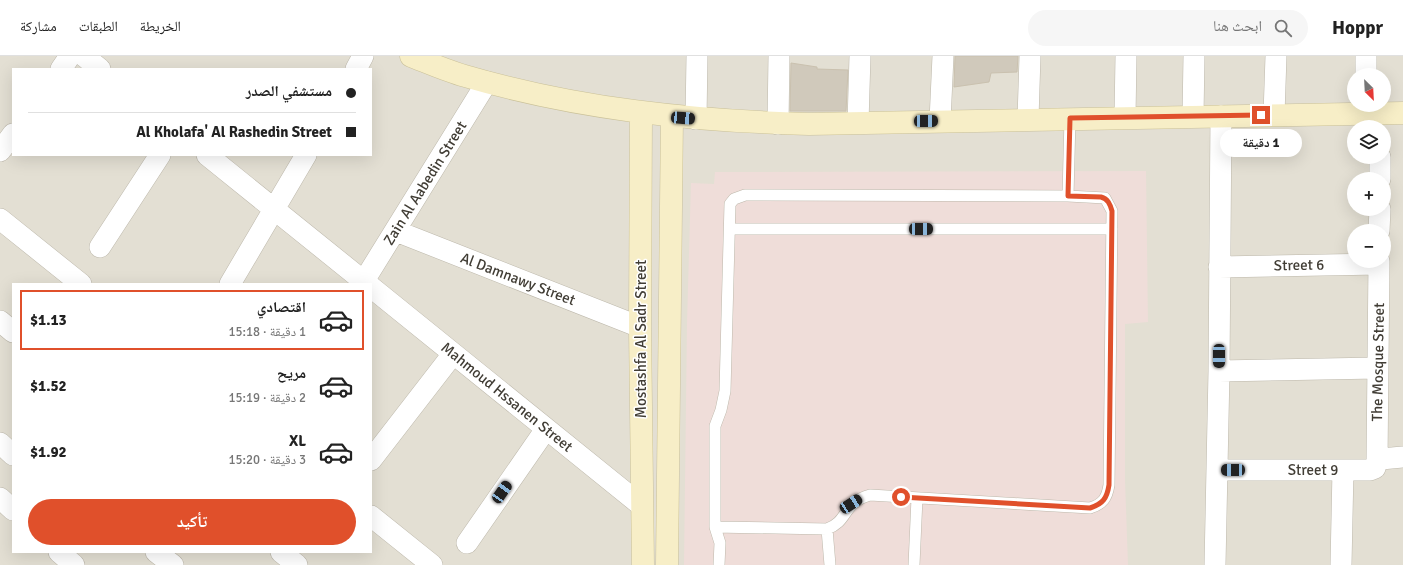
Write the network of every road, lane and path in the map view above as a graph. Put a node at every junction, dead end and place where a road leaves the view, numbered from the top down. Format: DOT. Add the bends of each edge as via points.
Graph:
graph roads {
  1 [pos="70,56"];
  2 [pos="84,56"];
  3 [pos="363,56"];
  4 [pos="411,56"];
  5 [pos="680,56"];
  6 [pos="779,56"];
  7 [pos="860,56"];
  8 [pos="943,56"];
  9 [pos="1030,56"];
  10 [pos="1126,56"];
  11 [pos="1194,56"];
  12 [pos="1276,56"];
  13 [pos="1366,56"];
  14 [pos="696,63"];
  15 [pos="62,68"];
  16 [pos="99,68"];
  17 [pos="357,68"];
  18 [pos="1366,68"];
  19 [pos="487,82"];
  20 [pos="641,113"];
  21 [pos="1403,113"];
  22 [pos="1274,115"];
  23 [pos="1372,115"];
  24 [pos="1193,116"];
  25 [pos="1220,116"];
  26 [pos="672,117"];
  27 [pos="1125,117"];
  28 [pos="1070,118"];
  29 [pos="696,119"];
  30 [pos="1028,119"];
  31 [pos="940,121"];
  32 [pos="858,123"];
  33 [pos="778,124"];
  34 [pos="12,135"];
  35 [pos="0,152"];
  36 [pos="159,156"];
  37 [pos="208,156"];
  38 [pos="305,156"];
  39 [pos="1068,196"];
  40 [pos="274,209"];
  41 [pos="0,219"];
  42 [pos="730,229"];
  43 [pos="1112,229"];
  44 [pos="396,231"];
  45 [pos="100,247"];
  46 [pos="1347,264"];
  47 [pos="1219,267"];
  48 [pos="1379,268"];
  49 [pos="80,283"];
  50 [pos="231,283"];
  51 [pos="365,283"];
  52 [pos="367,283"];
  53 [pos="372,289"];
  54 [pos="0,321"];
  55 [pos="640,327"];
  56 [pos="12,331"];
  57 [pos="453,354"];
  58 [pos="1377,368"];
  59 [pos="1220,371"];
  60 [pos="546,429"];
  61 [pos="0,443"];
  62 [pos="12,454"];
  63 [pos="1403,457"];
  64 [pos="372,459"];
  65 [pos="1377,462"];
  66 [pos="1217,470"];
  67 [pos="1343,470"];
  68 [pos="0,498"];
  69 [pos="917,498"];
  70 [pos="642,506"];
  71 [pos="12,509"];
  72 [pos="372,517"];
  73 [pos="715,527"];
  74 [pos="827,529"];
  75 [pos="467,543"];
  76 [pos="60,553"];
  77 [pos="157,553"];
  78 [pos="282,553"];
  79 [pos="74,565"];
  80 [pos="173,565"];
  81 [pos="297,565"];
  82 [pos="432,565"];
  83 [pos="643,565"];
  84 [pos="667,565"];
  85 [pos="719,565"];
  86 [pos="830,565"];
  87 [pos="914,565"];
  88 [pos="1215,565"];
  89 [pos="1341,565"];
  1 -- 15 [label="street"];
  2 -- 16 [label="street"];
  3 -- 17 [label="street"];
  4 -- 19 [label="main road"];
  5 -- 14 [label="street"];
  6 -- 33 [label="street"];
  7 -- 32 [label="street"];
  8 -- 31 [label="street"];
  9 -- 30 [label="street"];
  10 -- 27 [label="street"];
  11 -- 24 [label="street"];
  12 -- 22 [label="street"];
  13 -- 18 [label="street"];
  14 -- 29 [label="street"];
  19 -- 20 [label="main road" via="568,101"];
  19 -- 44 [label="street, Zain Al Aabedin Street"];
  20 -- 26 [label="main road"];
  20 -- 55 [label="main road, Mostashfa Al Sadr Street"];
  21 -- 23 [label="main road"];
  22 -- 23 [label="main road"];
  22 -- 25 [label="main road"];
  24 -- 25 [label="main road"];
  24 -- 27 [label="main road"];
  25 -- 47 [label="street"];
  26 -- 29 [label="main road"];
  26 -- 84 [label="main road, Mostashfa Al Sadr Street"];
  27 -- 28 [label="main road"];
  28 -- 30 [label="main road"];
  28 -- 39 [label="lane"];
  29 -- 33 [label="main road"];
  30 -- 31 [label="main road"];
  31 -- 32 [label="main road"];
  32 -- 33 [label="main road"];
  34 -- 35 [label="street"];
  36 -- 45 [label="street"];
  37 -- 40 [label="street, Mahmoud Hssanen Street"];
  38 -- 40 [label="street"];
  39 -- 42 [label="lane" via="745,195 734,199 730,204"];
  39 -- 43 [label="lane" via="1105,198 1112,211"];
  40 -- 50 [label="street"];
  40 -- 51 [label="street, Mahmoud Hssanen Street"];
  41 -- 49 [label="street"];
  42 -- 43 [label="lane"];
  42 -- 73 [label="lane" via="725,391 715,426"];
  43 -- 69 [label="lane" via="1107,497 1100,505 1090,508"];
  44 -- 52 [label="street, Zain Al Aabedin Street"];
  44 -- 55 [label="street, Al Damnawy Street"];
  46 -- 47 [label="street, Street 6"];
  47 -- 59 [label="street"];
  48 -- 58 [label="street, The Mosque Street"];
  53 -- 57 [label="street, Mahmoud Hssanen Street"];
  54 -- 56 [label="street"];
  55 -- 70 [label="main road, Mostashfa Al Sadr Street"];
  57 -- 60 [label="street, Mahmoud Hssanen Street"];
  57 -- 64 [label="street"];
  58 -- 59 [label="street"];
  58 -- 65 [label="street, The Mosque Street"];
  59 -- 66 [label="street"];
  60 -- 70 [label="street, Mahmoud Hssanen Street"];
  60 -- 75 [label="street"];
  61 -- 62 [label="street"];
  63 -- 65 [label="street, Street 9" via="1385,458"];
  65 -- 67 [label="street, Street 9" via="1375,468 1370,470"];
  66 -- 67 [label="street, Street 9"];
  66 -- 88 [label="street"];
  67 -- 89 [label="street"];
  68 -- 71 [label="street"];
  69 -- 74 [label="lane" via="870,495 860,498 851,504 841,520"];
  69 -- 87 [label="lane"];
  70 -- 83 [label="main road, Mostashfa Al Sadr Street"];
  72 -- 82 [label="street"];
  73 -- 74 [label="lane"];
  73 -- 85 [label="lane" via="720,543"];
  74 -- 86 [label="lane"];
  76 -- 79 [label="street"];
  77 -- 80 [label="street"];
  78 -- 81 [label="street"];
}
